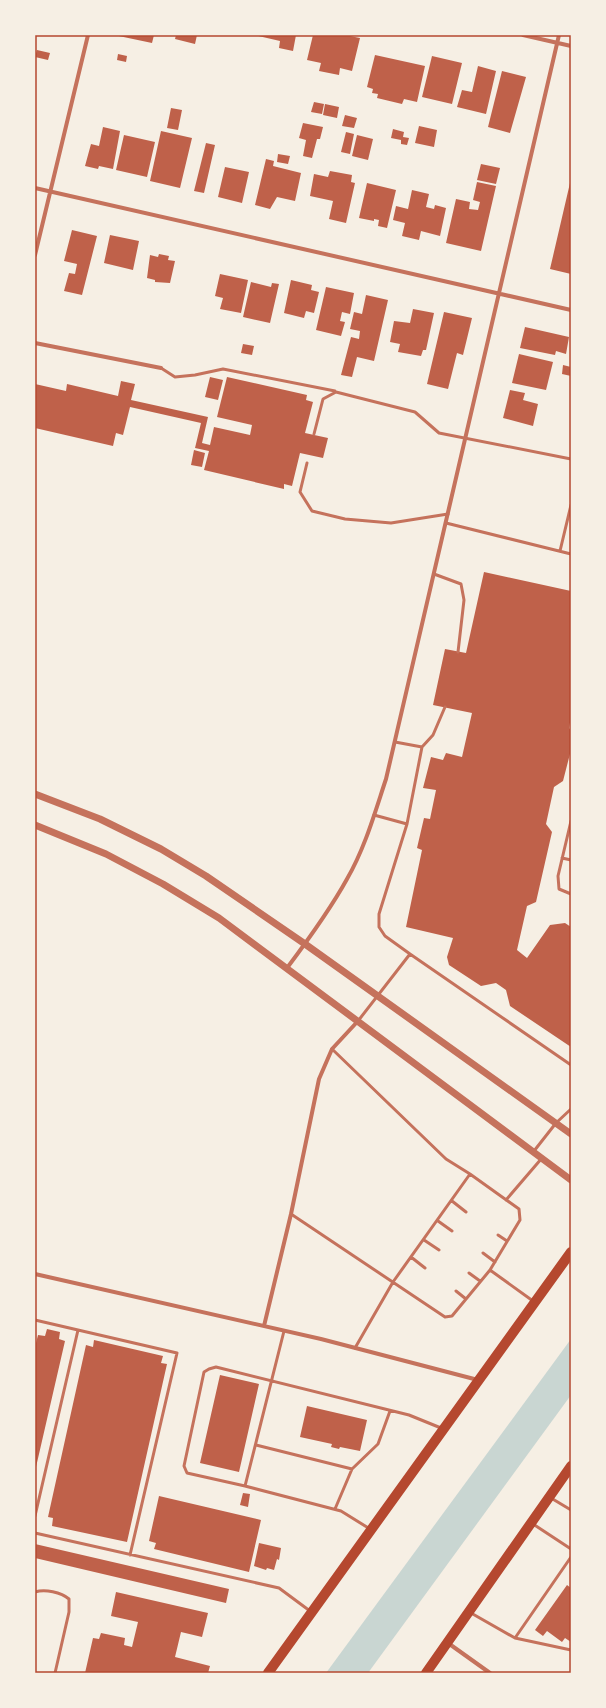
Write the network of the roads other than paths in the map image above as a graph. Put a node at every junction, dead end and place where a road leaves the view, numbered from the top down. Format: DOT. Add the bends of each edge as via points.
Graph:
graph roads {
  1 [pos="88,35"];
  2 [pos="523,35"];
  3 [pos="559,35"];
  4 [pos="557,43"];
  5 [pos="571,46"];
  6 [pos="35,188"];
  7 [pos="51,192"];
  8 [pos="35,255"];
  9 [pos="498,294"];
  10 [pos="571,310"];
  11 [pos="35,343"];
  12 [pos="161,368"];
  13 [pos="336,392"];
  14 [pos="314,434"];
  15 [pos="465,437"];
  16 [pos="571,459"];
  17 [pos="307,463"];
  18 [pos="571,505"];
  19 [pos="448,514"];
  20 [pos="446,523"];
  21 [pos="560,551"];
  22 [pos="571,554"];
  23 [pos="434,574"];
  24 [pos="458,652"];
  25 [pos="445,707"];
  26 [pos="395,742"];
  27 [pos="422,747"];
  28 [pos="35,794"];
  29 [pos="374,815"];
  30 [pos="571,821"];
  31 [pos="407,824"];
  32 [pos="35,825"];
  33 [pos="562,858"];
  34 [pos="571,860"];
  35 [pos="571,894"];
  36 [pos="305,944"];
  37 [pos="410,954"];
  38 [pos="287,968"];
  39 [pos="378,996"];
  40 [pos="358,1021"];
  41 [pos="332,1049"];
  42 [pos="571,1065"];
  43 [pos="571,1109"];
  44 [pos="556,1123"];
  45 [pos="571,1134"];
  46 [pos="533,1152"];
  47 [pos="542,1158"];
  48 [pos="470,1174"];
  49 [pos="571,1180"];
  50 [pos="506,1200"];
  51 [pos="452,1201"];
  52 [pos="466,1212"];
  53 [pos="291,1214"];
  54 [pos="438,1221"];
  55 [pos="452,1231"];
  56 [pos="498,1235"];
  57 [pos="424,1240"];
  58 [pos="507,1241"];
  59 [pos="438,1250"];
  60 [pos="571,1252"];
  61 [pos="483,1253"];
  62 [pos="411,1257"];
  63 [pos="495,1262"];
  64 [pos="425,1268"];
  65 [pos="490,1270"];
  66 [pos="469,1273"];
  67 [pos="35,1274"];
  68 [pos="393,1282"];
  69 [pos="480,1282"];
  70 [pos="456,1291"];
  71 [pos="466,1299"];
  72 [pos="535,1302"];
  73 [pos="35,1320"];
  74 [pos="264,1326"];
  75 [pos="78,1330"];
  76 [pos="284,1331"];
  77 [pos="355,1348"];
  78 [pos="272,1381"];
  79 [pos="479,1381"];
  80 [pos="390,1410"];
  81 [pos="444,1430"];
  82 [pos="256,1446"];
  83 [pos="571,1466"];
  84 [pos="352,1469"];
  85 [pos="245,1486"];
  86 [pos="549,1497"];
  87 [pos="335,1509"];
  88 [pos="571,1510"];
  89 [pos="35,1516"];
  90 [pos="531,1523"];
  91 [pos="371,1530"];
  92 [pos="35,1533"];
  93 [pos="571,1549"];
  94 [pos="130,1555"];
  95 [pos="571,1557"];
  96 [pos="35,1592"];
  97 [pos="312,1612"];
  98 [pos="470,1612"];
  99 [pos="515,1638"];
  100 [pos="448,1643"];
  101 [pos="571,1650"];
  102 [pos="55,1673"];
  103 [pos="268,1673"];
  104 [pos="426,1673"];
  105 [pos="490,1673"];
  1 -- 7 [label="street"];
  2 -- 4 [label="street"];
  3 -- 4 [label="street"];
  4 -- 5 [label="street"];
  4 -- 9 [label="street"];
  6 -- 7 [label="street"];
  7 -- 8 [label="street"];
  7 -- 9 [label="street"];
  9 -- 10 [label="street"];
  9 -- 15 [label="street"];
  11 -- 12 [label="street"];
  12 -- 13 [label="lane" via="175,377 223,369"];
  13 -- 14 [label="lane" via="323,399"];
  13 -- 15 [label="lane" via="415,412 439,433"];
  15 -- 16 [label="lane"];
  15 -- 19 [label="street"];
  17 -- 19 [label="lane" via="300,492 312,511 345,519 391,523"];
  18 -- 21 [label="lane"];
  19 -- 20 [label="street"];
  20 -- 21 [label="lane"];
  20 -- 23 [label="street"];
  21 -- 22 [label="lane"];
  23 -- 24 [label="lane" via="461,584 464,600"];
  23 -- 26 [label="street"];
  25 -- 27 [label="lane" via="433,735"];
  26 -- 27 [label="lane"];
  26 -- 29 [label="street"];
  27 -- 31 [label="lane"];
  28 -- 36 [label="street" via="100,819 161,849 206,876"];
  29 -- 31 [label="lane"];
  29 -- 36 [label="street" via="347,879"];
  30 -- 33 [label="lane"];
  31 -- 37 [label="lane" via="379,914 379,927 385,936"];
  32 -- 38 [label="street" via="106,854 163,884 219,918"];
  33 -- 34 [label="lane"];
  33 -- 35 [label="lane" via="558,876 560,889"];
  36 -- 38 [label="street"];
  36 -- 39 [label="street"];
  37 -- 39 [label="lane"];
  37 -- 42 [label="lane"];
  38 -- 40 [label="street"];
  39 -- 40 [label="lane"];
  39 -- 44 [label="street"];
  40 -- 41 [label="street"];
  40 -- 46 [label="street"];
  41 -- 48 [label="lane" via="446,1159"];
  41 -- 53 [label="street" via="319,1079"];
  43 -- 44 [label="lane"];
  44 -- 45 [label="street"];
  44 -- 46 [label="lane"];
  46 -- 47 [label="street"];
  47 -- 49 [label="street"];
  47 -- 50 [label="lane"];
  48 -- 50 [label="lane"];
  48 -- 51 [label="lane"];
  50 -- 58 [label="lane" via="519,1209 520,1220"];
  51 -- 52 [label="lane"];
  51 -- 54 [label="lane"];
  53 -- 68 [label="lane"];
  53 -- 74 [label="street"];
  54 -- 55 [label="lane"];
  54 -- 57 [label="lane"];
  56 -- 58 [label="lane"];
  57 -- 59 [label="lane"];
  57 -- 62 [label="lane"];
  58 -- 63 [label="lane"];
  60 -- 72 [label="main road"];
  61 -- 63 [label="lane"];
  62 -- 64 [label="lane"];
  62 -- 68 [label="lane"];
  63 -- 65 [label="lane"];
  65 -- 69 [label="lane"];
  65 -- 72 [label="lane"];
  66 -- 69 [label="lane"];
  67 -- 74 [label="street"];
  68 -- 71 [label="lane" via="445,1316 452,1316"];
  68 -- 77 [label="lane"];
  69 -- 71 [label="lane"];
  70 -- 71 [label="lane"];
  72 -- 79 [label="main road"];
  73 -- 75 [label="lane"];
  74 -- 76 [label="street"];
  75 -- 89 [label="lane"];
  75 -- 94 [label="lane" via="177,1353"];
  76 -- 77 [label="street"];
  76 -- 78 [label="lane"];
  77 -- 79 [label="street"];
  78 -- 80 [label="lane"];
  78 -- 82 [label="lane"];
  78 -- 85 [label="lane" via="216,1367 204,1372 184,1466 187,1473 193,1475"];
  79 -- 81 [label="main road"];
  80 -- 81 [label="lane"];
  80 -- 84 [label="lane" via="378,1444"];
  81 -- 91 [label="main road"];
  82 -- 84 [label="lane"];
  82 -- 85 [label="lane"];
  83 -- 86 [label="main road"];
  84 -- 87 [label="lane"];
  85 -- 87 [label="lane"];
  86 -- 88 [label="lane"];
  86 -- 90 [label="main road"];
  87 -- 91 [label="lane"];
  90 -- 93 [label="lane"];
  90 -- 98 [label="main road"];
  91 -- 97 [label="main road"];
  92 -- 94 [label="lane"];
  94 -- 97 [label="lane" via="279,1588"];
  95 -- 99 [label="lane"];
  96 -- 102 [label="lane" via="44,1590 69,1599 69,1612"];
  97 -- 103 [label="main road"];
  98 -- 99 [label="lane"];
  98 -- 100 [label="main road"];
  99 -- 101 [label="lane"];
  100 -- 104 [label="main road"];
  100 -- 105 [label="street"];
}
